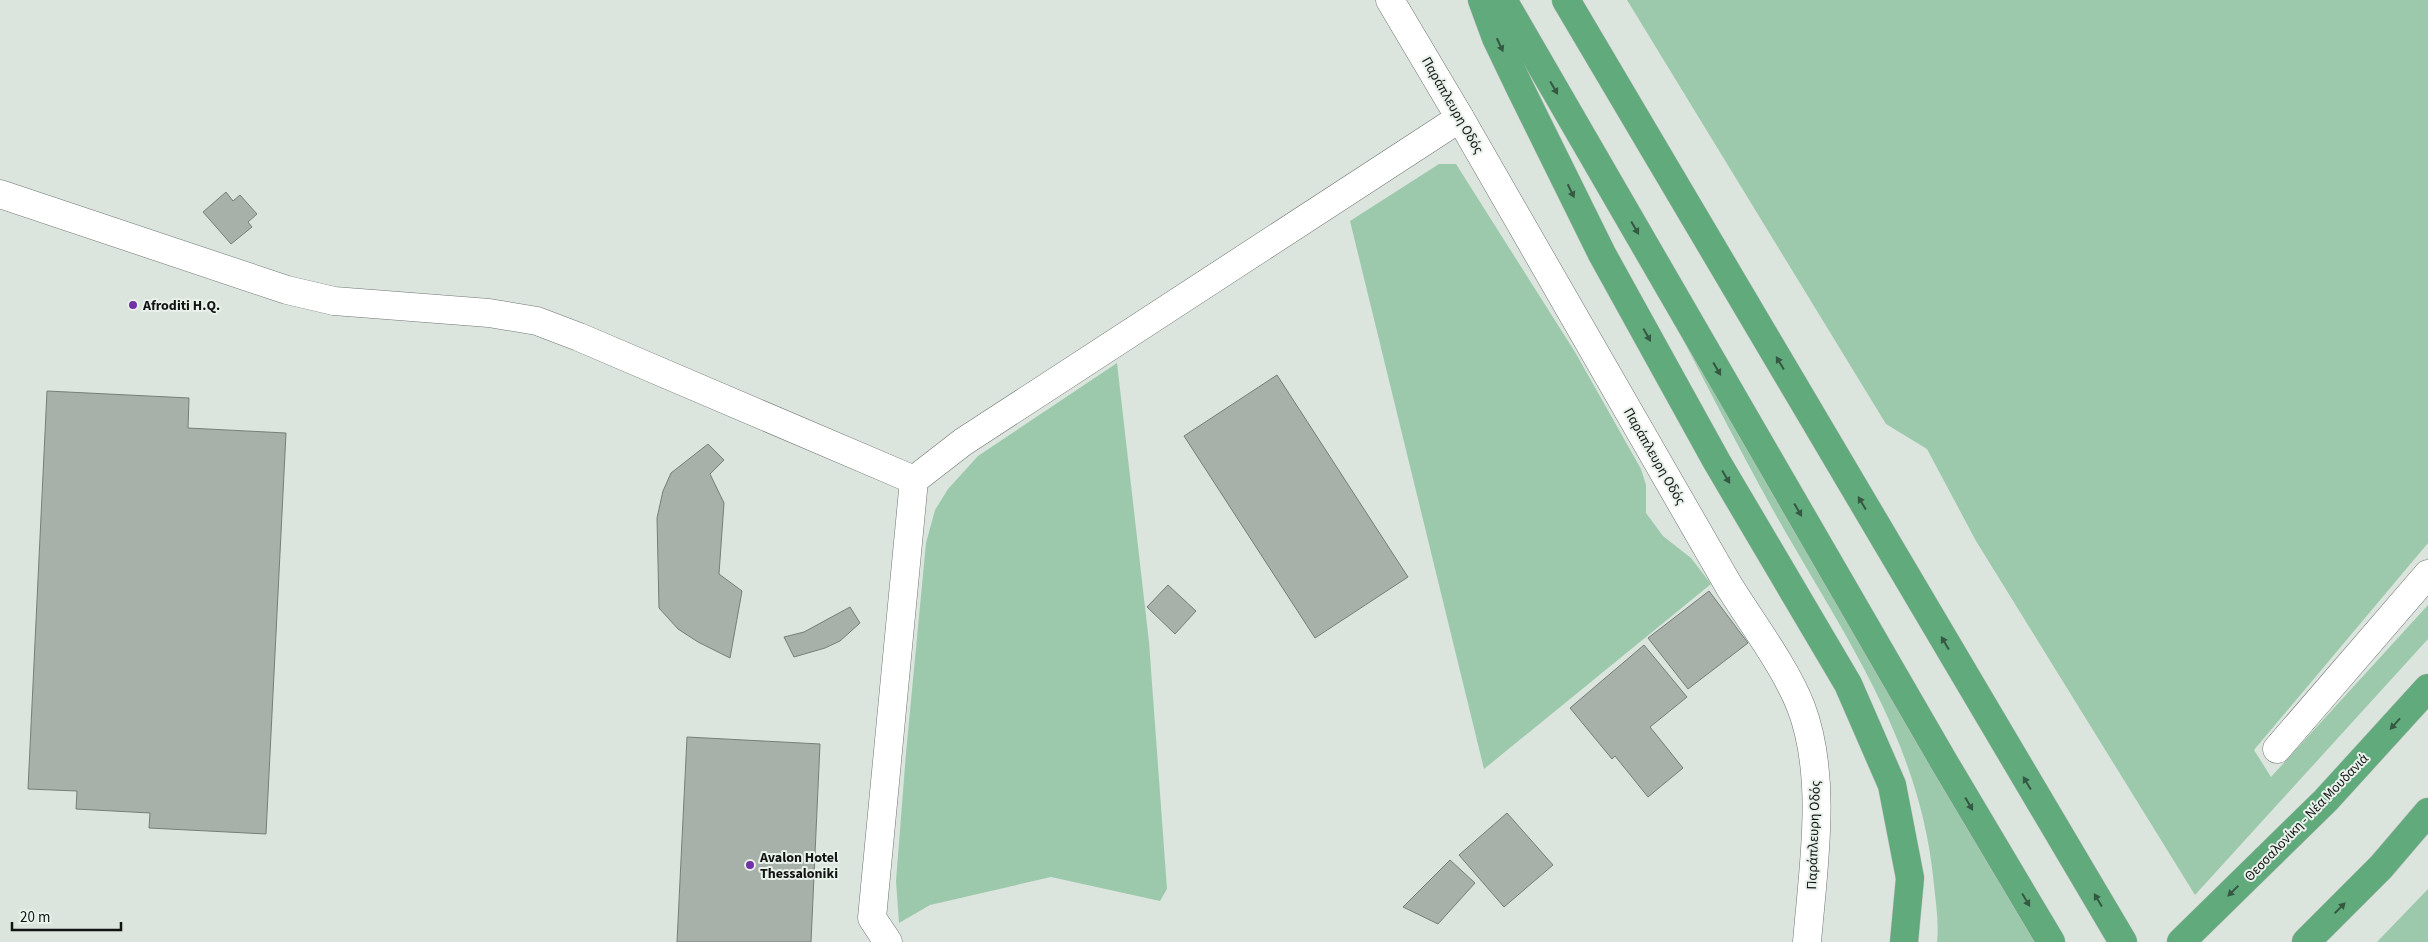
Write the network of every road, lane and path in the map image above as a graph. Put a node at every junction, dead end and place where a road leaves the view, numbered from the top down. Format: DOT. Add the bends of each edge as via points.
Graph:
graph roads {
  1 [pos="1390,0"];
  2 [pos="1482,0"];
  3 [pos="1503,0"];
  4 [pos="1566,0"];
  5 [pos="1460,118"];
  6 [pos="0,194"];
  7 [pos="914,480"];
  8 [pos="2428,574"];
  9 [pos="2428,688"];
  10 [pos="2277,749"];
  11 [pos="2428,812"];
  12 [pos="2428,834"];
  13 [pos="2381,866"];
  14 [pos="867,930"];
  15 [pos="888,942"];
  16 [pos="1807,942"];
  17 [pos="1904,942"];
  18 [pos="2051,942"];
  19 [pos="2123,942"];
  20 [pos="2181,942"];
  21 [pos="2306,942"];
  1 -- 5 [label="street, Παράπλευρη Οδός"];
  2 -- 17 [label="highway, one-way" via="1496,38 1602,254 1717,462 1848,684 1892,785 1910,878"];
  3 -- 18 [label="highway, one-way"];
  19 -- 4 [label="highway, one-way"];
  5 -- 7 [label="street" via="963,442"];
  5 -- 16 [label="street, Παράπλευρη Οδός" via="1801,708 1813,754 1816,792 1815,851"];
  6 -- 7 [label="street" via="287,290 334,301 489,313 537,322"];
  7 -- 14 [label="street"];
  8 -- 10 [label="street"];
  9 -- 20 [label="highway, Θεσσαλονίκη - Νέα Μουδανιά, one-way" via="2326,800"];
  11 -- 13 [label="highway"];
  12 -- 13 [label="highway"];
  21 -- 13 [label="highway, one-way"];
  14 -- 15 [label="street"];
}
